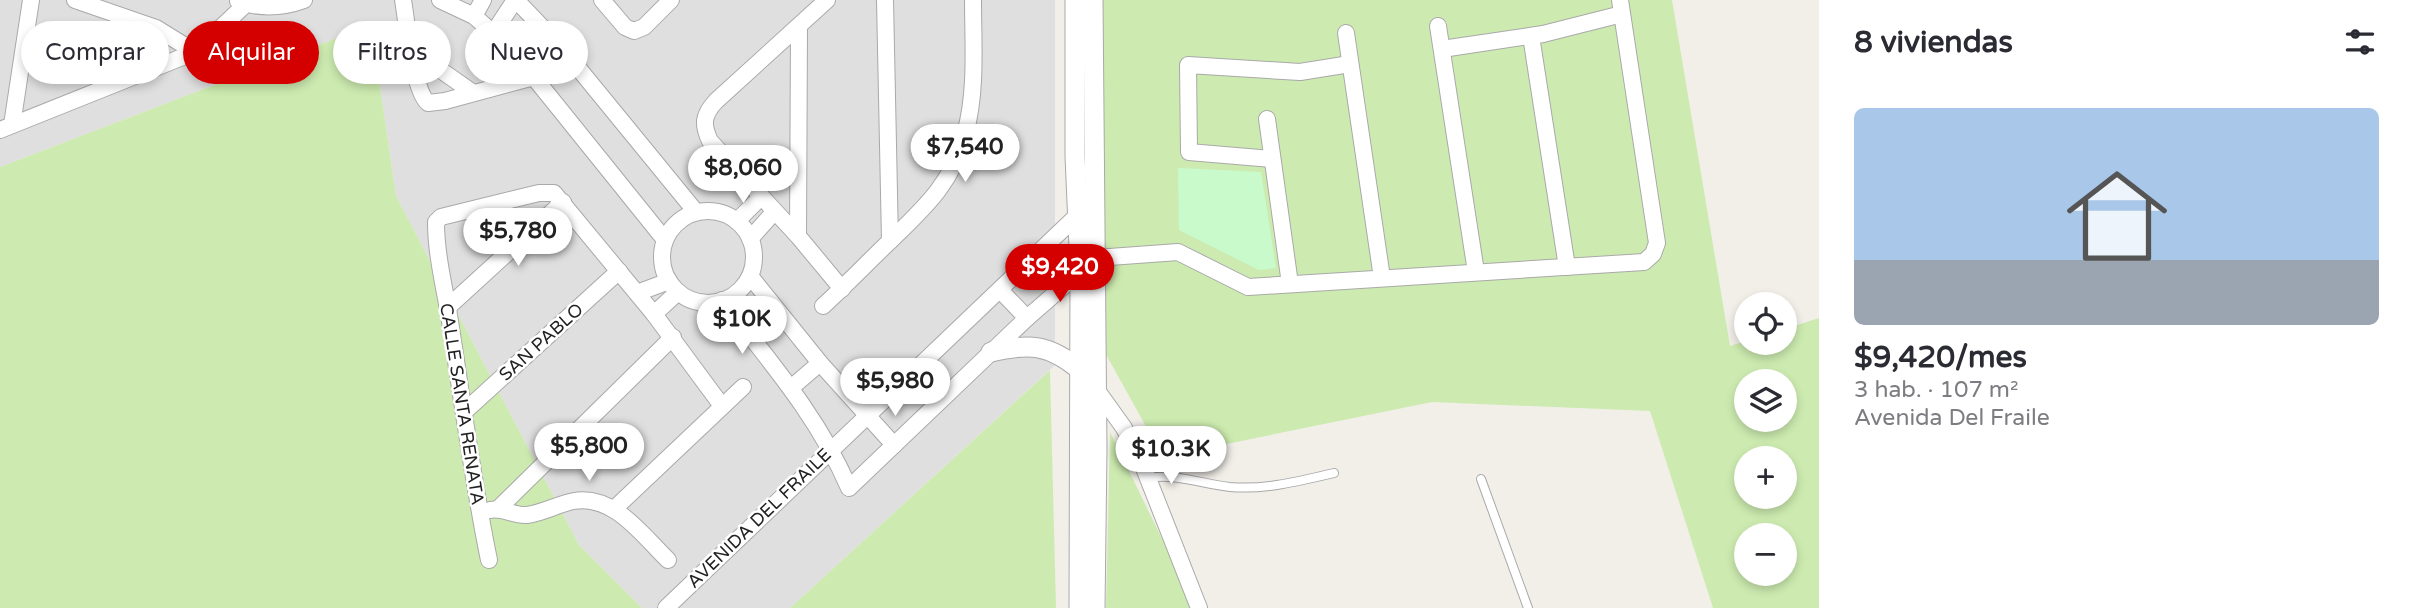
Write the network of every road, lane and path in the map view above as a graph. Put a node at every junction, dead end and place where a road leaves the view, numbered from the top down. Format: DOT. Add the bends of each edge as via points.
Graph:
graph roads {
  1 [pos="32,0"];
  2 [pos="75,0"];
  3 [pos="304,0"];
  4 [pos="403,0"];
  5 [pos="440,0"];
  6 [pos="483,0"];
  7 [pos="515,0"];
  8 [pos="671,0"];
  9 [pos="827,0"];
  10 [pos="885,0"];
  11 [pos="973,0"];
  12 [pos="1075,0"];
  13 [pos="1093,0"];
  14 [pos="241,2"];
  15 [pos="607,2"];
  16 [pos="1621,7"];
  17 [pos="474,16"];
  18 [pos="224,21"];
  19 [pos="407,21"];
  20 [pos="480,21"];
  21 [pos="501,21"];
  22 [pos="1438,26"];
  23 [pos="799,27"];
  24 [pos="1346,33"];
  25 [pos="1531,36"];
  26 [pos="183,45"];
  27 [pos="1441,49"];
  28 [pos="183,57"];
  29 [pos="1350,64"];
  30 [pos="451,78"];
  31 [pos="417,84"];
  32 [pos="507,84"];
  33 [pos="540,84"];
  34 [pos="472,93"];
  35 [pos="1267,119"];
  36 [pos="6,127"];
  37 [pos="1272,159"];
  38 [pos="761,197"];
  39 [pos="1096,198"];
  40 [pos="563,202"];
  41 [pos="696,212"];
  42 [pos="774,212"];
  43 [pos="1078,215"];
  44 [pos="737,221"];
  45 [pos="798,236"];
  46 [pos="750,239"];
  47 [pos="665,240"];
  48 [pos="890,241"];
  49 [pos="1096,258"];
  50 [pos="1567,267"];
  51 [pos="619,271"];
  52 [pos="1080,271"];
  53 [pos="1476,272"];
  54 [pos="750,276"];
  55 [pos="1382,278"];
  56 [pos="1290,284"];
  57 [pos="673,286"];
  58 [pos="842,289"];
  59 [pos="1000,290"];
  60 [pos="637,293"];
  61 [pos="722,300"];
  62 [pos="823,306"];
  63 [pos="448,307"];
  64 [pos="654,314"];
  65 [pos="1027,318"];
  66 [pos="673,337"];
  67 [pos="991,352"];
  68 [pos="820,363"];
  69 [pos="1080,370"];
  70 [pos="743,387"];
  71 [pos="792,387"];
  72 [pos="1096,389"];
  73 [pos="722,405"];
  74 [pos="464,412"];
  75 [pos="868,414"];
  76 [pos="894,445"];
  77 [pos="831,449"];
  78 [pos="1334,473"];
  79 [pos="1148,478"];
  80 [pos="1481,479"];
  81 [pos="499,508"];
  82 [pos="614,509"];
  83 [pos="479,511"];
  84 [pos="489,560"];
  85 [pos="668,561"];
  86 [pos="666,608"];
  87 [pos="1079,608"];
  88 [pos="1095,608"];
  89 [pos="1199,608"];
  90 [pos="1528,608"];
  1 -- 36 [label="street"];
  2 -- 26 [label="street" via="156,28"];
  3 -- 14 [label="street" via="272,7"];
  4 -- 19 [label="street"];
  5 -- 17 [label="street"];
  6 -- 17 [label="street"];
  7 -- 21 [label="street"];
  7 -- 41 [label="street" via="561,47"];
  8 -- 15 [label="street" via="634,31 625,27"];
  9 -- 23 [label="street"];
  10 -- 48 [label="street"];
  11 -- 48 [label="street" via="974,63 965,135 944,183 926,208"];
  12 -- 43 [label="street"];
  13 -- 39 [label="street"];
  14 -- 18 [label="street"];
  16 -- 25 [label="street"];
  16 -- 50 [label="street" via="1657,243 1644,262"];
  17 -- 20 [label="street"];
  22 -- 27 [label="street"];
  23 -- 38 [label="street" via="705,114 710,141"];
  23 -- 45 [label="street"];
  24 -- 29 [label="street"];
  25 -- 27 [label="street"];
  25 -- 50 [label="street"];
  27 -- 53 [label="street"];
  28 -- 36 [label="street"];
  29 -- 37 [label="street" via="1300,72 1188,65 1189,152"];
  29 -- 55 [label="street"];
  30 -- 34 [label="street"];
  31 -- 34 [label="street" via="428,103"];
  32 -- 34 [label="street"];
  33 -- 47 [label="street"];
  35 -- 37 [label="street"];
  37 -- 56 [label="street"];
  38 -- 42 [label="street"];
  38 -- 44 [label="street"];
  39 -- 43 [label="street, AVENIDA DEL FRAILE"];
  39 -- 49 [label="street"];
  40 -- 51 [label="street"];
  40 -- 63 [label="street"];
  40 -- 63 [label="street, CALLE SANTA RENATA" via="554,193 539,193 441,217 436,222 436,245"];
  41 -- 44 [label="street" via="724,214"];
  41 -- 47 [label="street" via="683,218"];
  42 -- 45 [label="street"];
  42 -- 46 [label="street"];
  43 -- 52 [label="street"];
  43 -- 59 [label="street, AVENIDA DEL FRAILE"];
  44 -- 46 [label="street"];
  45 -- 58 [label="street"];
  46 -- 54 [label="street"];
  47 -- 57 [label="street" via="663,268"];
  48 -- 58 [label="street"];
  49 -- 52 [label="street"];
  49 -- 56 [label="street" via="1178,252 1248,287"];
  49 -- 72 [label="street"];
  50 -- 53 [label="street"];
  51 -- 60 [label="street"];
  51 -- 74 [label="street, SAN PABLO"];
  52 -- 65 [label="street"];
  52 -- 69 [label="street"];
  53 -- 55 [label="street"];
  54 -- 61 [label="street" via="734,295"];
  54 -- 68 [label="street"];
  55 -- 56 [label="street"];
  57 -- 60 [label="street"];
  57 -- 61 [label="street" via="692,300"];
  57 -- 64 [label="street"];
  58 -- 62 [label="street"];
  59 -- 65 [label="street"];
  59 -- 75 [label="street, AVENIDA DEL FRAILE"];
  60 -- 64 [label="street"];
  61 -- 71 [label="street"];
  63 -- 74 [label="street, CALLE SANTA RENATA"];
  64 -- 66 [label="street"];
  65 -- 67 [label="street"];
  66 -- 73 [label="street"];
  66 -- 81 [label="street"];
  67 -- 69 [label="street" via="1029,345 1055,353"];
  67 -- 76 [label="street"];
  68 -- 71 [label="street"];
  68 -- 75 [label="street"];
  69 -- 87 [label="street"];
  70 -- 73 [label="street"];
  71 -- 77 [label="street"];
  72 -- 79 [label="street" via="1124,428"];
  72 -- 88 [label="street"];
  73 -- 82 [label="street"];
  74 -- 83 [label="street, CALLE SANTA RENATA"];
  75 -- 76 [label="street"];
  75 -- 77 [label="street, AVENIDA DEL FRAILE"];
  76 -- 77 [label="street" via="849,488"];
  77 -- 86 [label="street, AVENIDA DEL FRAILE"];
  78 -- 79 [label="lane" via="1251,488 1169,476"];
  79 -- 89 [label="street"];
  80 -- 90 [label="lane"];
  81 -- 82 [label="street" via="525,515 584,501"];
  81 -- 83 [label="street"];
  82 -- 85 [label="street"];
  83 -- 84 [label="street, CALLE SANTA RENATA"];
}
